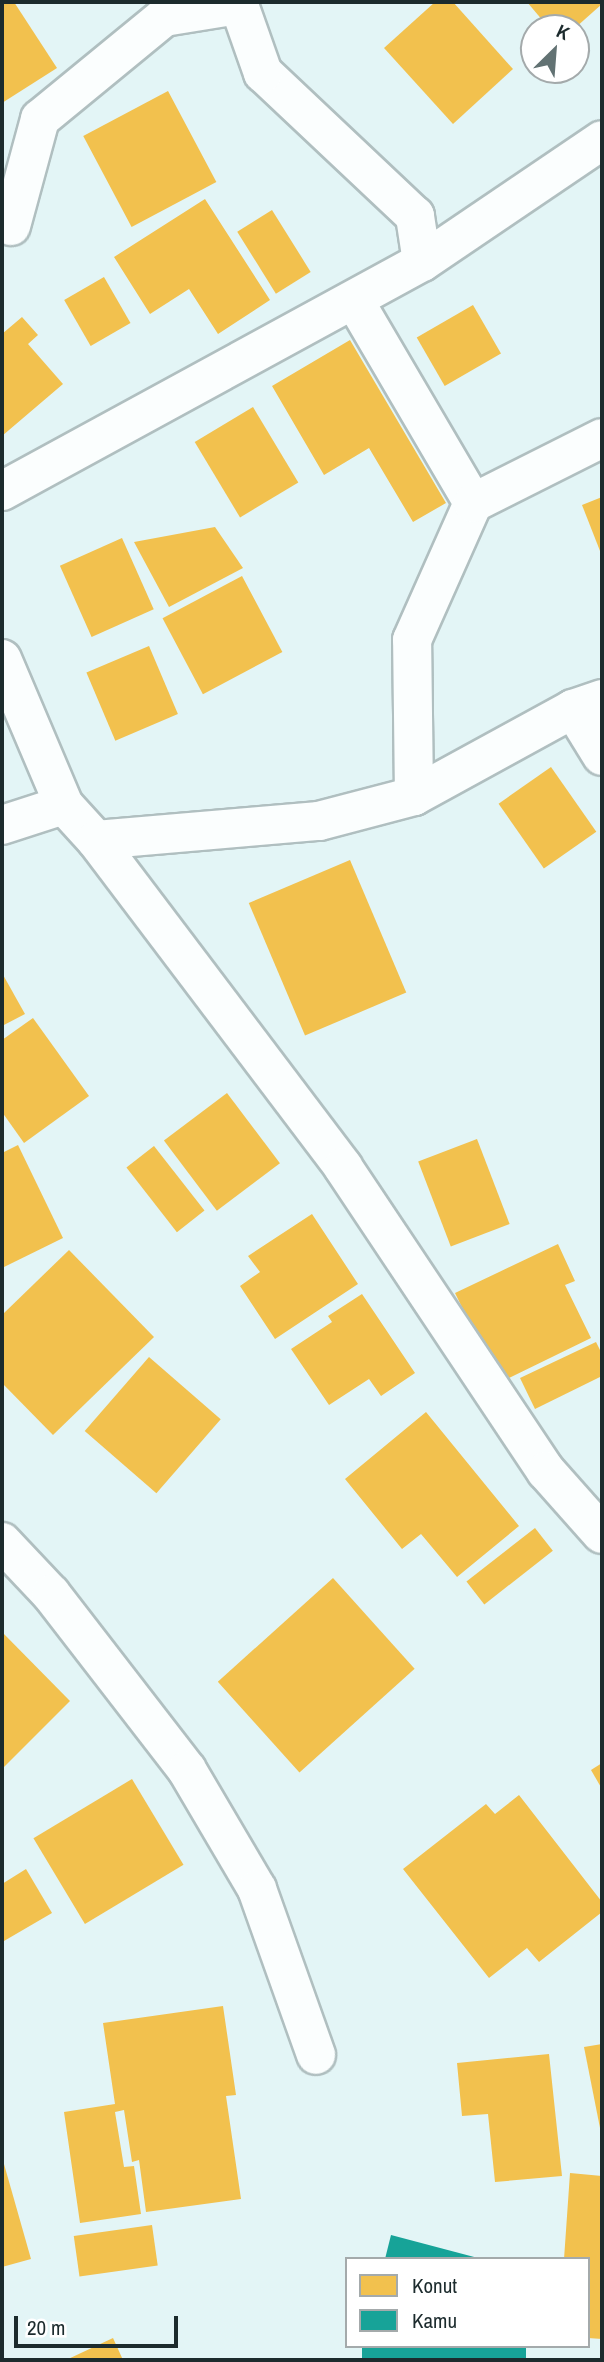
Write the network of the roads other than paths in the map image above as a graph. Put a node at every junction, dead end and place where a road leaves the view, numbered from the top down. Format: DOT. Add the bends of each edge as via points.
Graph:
graph roads {
  1 [pos="238,3"];
  2 [pos="602,140"];
  3 [pos="11,226"];
  4 [pos="422,262"];
  5 [pos="354,300"];
  6 [pos="602,438"];
  7 [pos="2,491"];
  8 [pos="472,503"];
  9 [pos="2,659"];
  10 [pos="588,704"];
  11 [pos="602,756"];
  12 [pos="414,796"];
  13 [pos="64,805"];
  14 [pos="2,825"];
  15 [pos="96,840"];
  16 [pos="602,1534"];
  17 [pos="2,1542"];
  18 [pos="316,2055"];
  1 -- 3 [label="street" via="164,17 40,119"];
  1 -- 4 [label="street" via="263,72 415,216"];
  2 -- 4 [label="street"];
  4 -- 5 [label="street"];
  5 -- 7 [label="street"];
  5 -- 8 [label="street"];
  6 -- 8 [label="street"];
  8 -- 12 [label="street" via="412,640"];
  9 -- 13 [label="street"];
  10 -- 11 [label="street"];
  10 -- 12 [label="street"];
  12 -- 15 [label="street" via="319,821"];
  13 -- 14 [label="street"];
  13 -- 15 [label="street"];
  15 -- 16 [label="street" via="343,1167 546,1471"];
  17 -- 18 [label="street" via="51,1594 187,1770 257,1889"];
}
